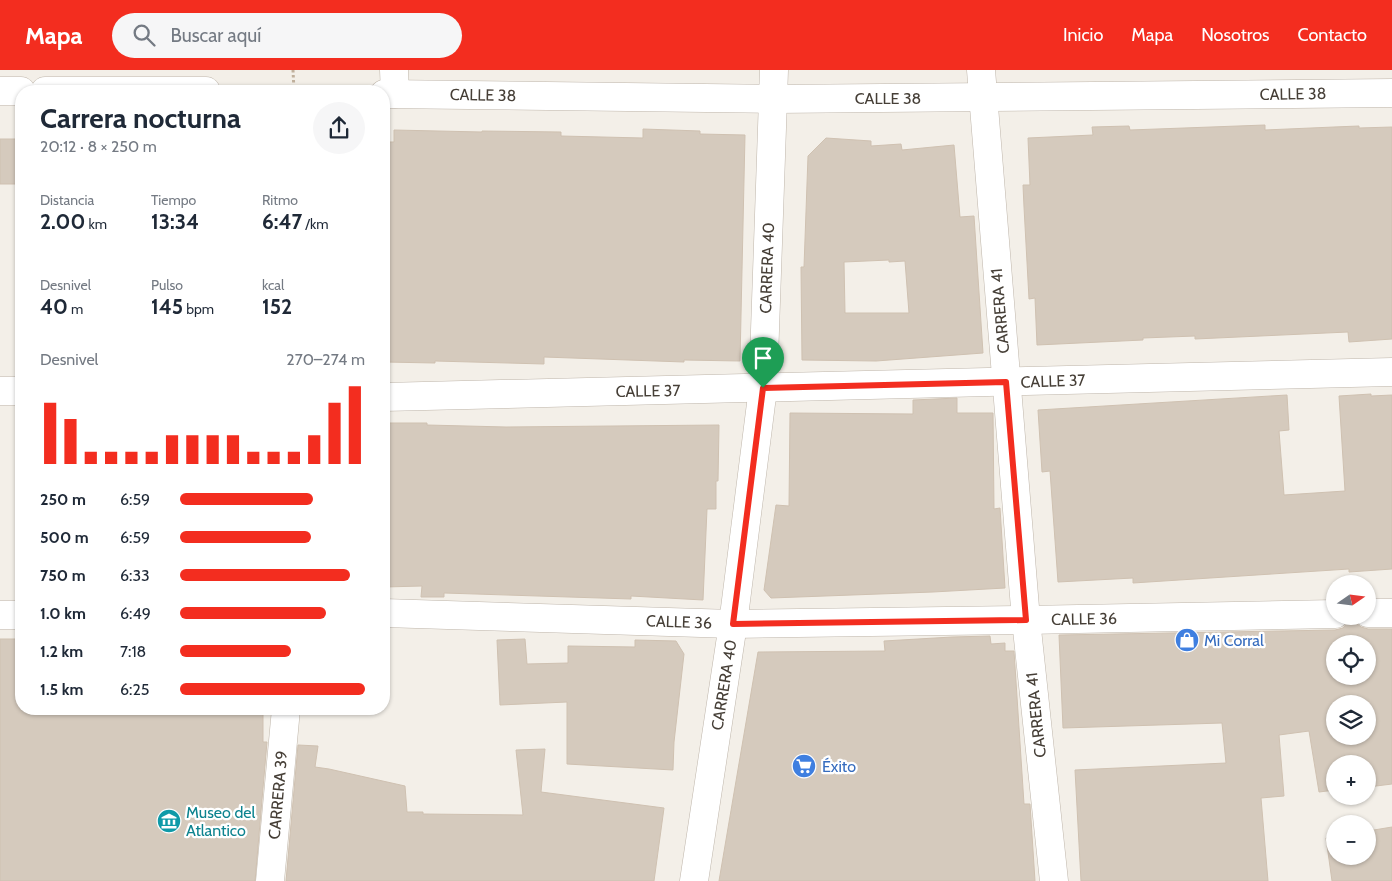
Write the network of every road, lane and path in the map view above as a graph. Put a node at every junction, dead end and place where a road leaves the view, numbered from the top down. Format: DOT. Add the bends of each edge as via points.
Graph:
graph roads {
  1 [pos="293,70"];
  2 [pos="774,70"];
  3 [pos="981,70"];
  4 [pos="294,85"];
  5 [pos="391,86"];
  6 [pos="0,91"];
  7 [pos="15,91"];
  8 [pos="1392,93"];
  9 [pos="982,97"];
  10 [pos="774,98"];
  11 [pos="1392,372"];
  12 [pos="1006,382"];
  13 [pos="763,388"];
  14 [pos="0,391"];
  15 [pos="15,391"];
  16 [pos="390,397"];
  17 [pos="390,613"];
  18 [pos="1376,613"];
  19 [pos="1392,613"];
  20 [pos="15,614"];
  21 [pos="1326,614"];
  22 [pos="0,615"];
  23 [pos="1026,620"];
  24 [pos="733,624"];
  25 [pos="285,715"];
  26 [pos="270,881"];
  27 [pos="694,881"];
  28 [pos="1054,881"];
  1 -- 4 [label="path"];
  2 -- 10 [label="street, CARRERA 40"];
  3 -- 9 [label="street, CARRERA 41"];
  5 -- 10 [label="street, CALLE 38"];
  6 -- 7 [label="street"];
  8 -- 9 [label="street, CALLE 38"];
  9 -- 10 [label="street, CALLE 38"];
  9 -- 12 [label="street, CARRERA 41"];
  10 -- 13 [label="street, CARRERA 40"];
  11 -- 12 [label="street, CALLE 37"];
  12 -- 13 [label="street, CALLE 37"];
  12 -- 23 [label="street, CARRERA 41"];
  13 -- 16 [label="street, CALLE 37"];
  13 -- 24 [label="street, CARRERA 40"];
  14 -- 15 [label="street"];
  17 -- 24 [label="street, CALLE 36"];
  18 -- 19 [label="street"];
  20 -- 22 [label="street"];
  21 -- 23 [label="street, CALLE 36"];
  23 -- 24 [label="street, CALLE 36"];
  23 -- 28 [label="street, CARRERA 41"];
  24 -- 27 [label="street, CARRERA 40"];
  25 -- 26 [label="street, CARRERA 39"];
}
